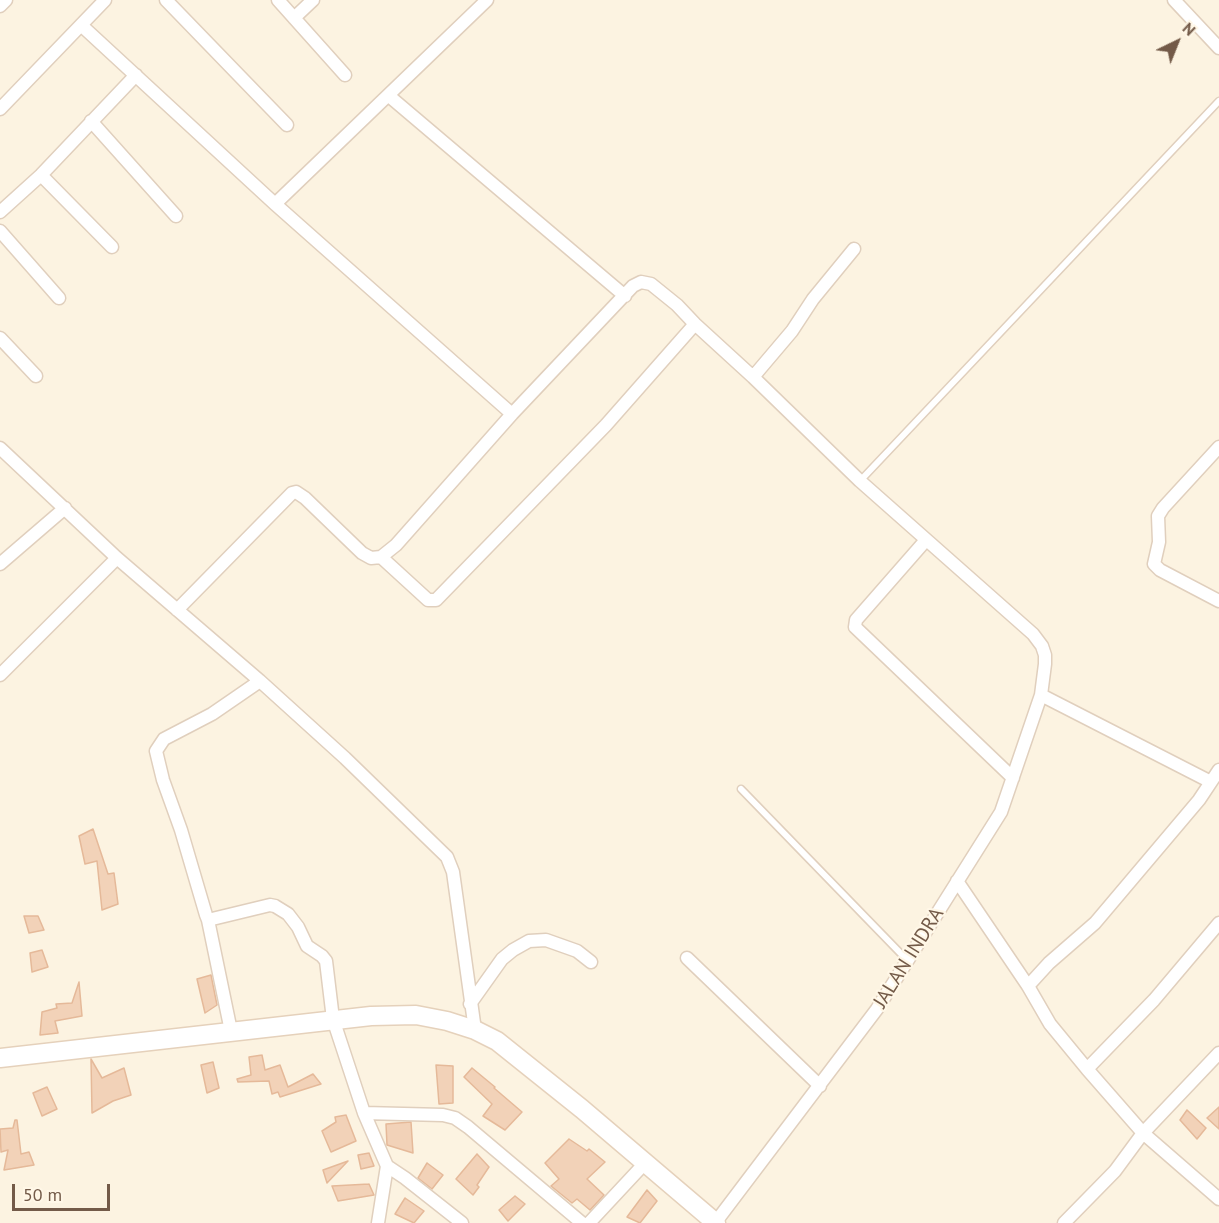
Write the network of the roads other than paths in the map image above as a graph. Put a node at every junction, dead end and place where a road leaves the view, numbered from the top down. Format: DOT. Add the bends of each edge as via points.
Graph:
graph roads {
  1 [pos="6,0"];
  2 [pos="105,0"];
  3 [pos="166,0"];
  4 [pos="278,0"];
  5 [pos="313,0"];
  6 [pos="487,0"];
  7 [pos="1174,0"];
  8 [pos="0,6"];
  9 [pos="294,18"];
  10 [pos="81,24"];
  11 [pos="1219,48"];
  12 [pos="136,75"];
  13 [pos="345,75"];
  14 [pos="389,96"];
  15 [pos="1219,101"];
  16 [pos="0,109"];
  17 [pos="91,121"];
  18 [pos="287,125"];
  19 [pos="41,175"];
  20 [pos="275,204"];
  21 [pos="0,212"];
  22 [pos="176,216"];
  23 [pos="0,231"];
  24 [pos="112,247"];
  25 [pos="854,249"];
  26 [pos="625,296"];
  27 [pos="59,298"];
  28 [pos="695,324"];
  29 [pos="0,338"];
  30 [pos="36,376"];
  31 [pos="753,377"];
  32 [pos="512,414"];
  33 [pos="1219,447"];
  34 [pos="0,448"];
  35 [pos="860,481"];
  36 [pos="65,508"];
  37 [pos="926,540"];
  38 [pos="381,557"];
  39 [pos="117,558"];
  40 [pos="0,564"];
  41 [pos="1219,601"];
  42 [pos="177,610"];
  43 [pos="0,675"];
  44 [pos="260,681"];
  45 [pos="1041,695"];
  46 [pos="1219,771"];
  47 [pos="1012,778"];
  48 [pos="1211,782"];
  49 [pos="741,789"];
  50 [pos="957,881"];
  51 [pos="208,920"];
  52 [pos="1219,923"];
  53 [pos="687,958"];
  54 [pos="908,961"];
  55 [pos="591,962"];
  56 [pos="1028,986"];
  57 [pos="470,1004"];
  58 [pos="333,1019"];
  59 [pos="475,1030"];
  60 [pos="231,1031"];
  61 [pos="1219,1053"];
  62 [pos="0,1058"];
  63 [pos="1087,1069"];
  64 [pos="820,1086"];
  65 [pos="364,1113"];
  66 [pos="1143,1133"];
  67 [pos="645,1163"];
  68 [pos="387,1166"];
  69 [pos="1219,1199"];
  70 [pos="378,1223"];
  71 [pos="462,1223"];
  72 [pos="582,1223"];
  73 [pos="589,1223"];
  74 [pos="715,1223"];
  75 [pos="1064,1223"];
  1 -- 8 [label="street"];
  2 -- 10 [label="street"];
  3 -- 18 [label="street"];
  4 -- 9 [label="street"];
  5 -- 9 [label="street"];
  6 -- 14 [label="street"];
  7 -- 11 [label="street"];
  9 -- 13 [label="street"];
  10 -- 12 [label="street"];
  10 -- 16 [label="street"];
  12 -- 17 [label="street"];
  12 -- 20 [label="street"];
  14 -- 20 [label="street"];
  14 -- 26 [label="street"];
  15 -- 35 [label="lane"];
  17 -- 19 [label="street"];
  17 -- 22 [label="street"];
  19 -- 21 [label="street"];
  19 -- 24 [label="street"];
  20 -- 32 [label="street"];
  23 -- 27 [label="street"];
  25 -- 31 [label="street"];
  26 -- 28 [label="street" via="641,282 651,284"];
  26 -- 32 [label="street"];
  28 -- 31 [label="street"];
  28 -- 38 [label="street" via="606,425 436,600 428,600"];
  29 -- 30 [label="street"];
  31 -- 35 [label="street"];
  32 -- 38 [label="street"];
  33 -- 41 [label="street" via="1158,516 1159,542 1154,564"];
  34 -- 36 [label="street"];
  35 -- 37 [label="street"];
  36 -- 39 [label="street"];
  36 -- 40 [label="street"];
  37 -- 45 [label="street, JALAN INDRA" via="1042,646 1046,664"];
  37 -- 47 [label="street" via="856,620 855,627"];
  38 -- 42 [label="street" via="371,558 362,553 305,498 292,493"];
  39 -- 42 [label="street"];
  39 -- 43 [label="street"];
  42 -- 44 [label="street"];
  44 -- 51 [label="street" via="212,714 164,739 156,751"];
  44 -- 57 [label="street" via="447,857 453,872"];
  45 -- 47 [label="street, JALAN INDRA"];
  45 -- 48 [label="street"];
  46 -- 48 [label="street"];
  47 -- 50 [label="street, JALAN INDRA" via="1001,812"];
  48 -- 56 [label="street" via="1095,923 1048,963"];
  49 -- 54 [label="lane"];
  50 -- 54 [label="street, JALAN INDRA"];
  50 -- 56 [label="street"];
  51 -- 58 [label="street" via="270,905 288,914 307,946 325,958"];
  51 -- 60 [label="street"];
  52 -- 63 [label="street" via="1154,1000"];
  53 -- 64 [label="street"];
  54 -- 64 [label="street, JALAN INDRA"];
  55 -- 57 [label="street" via="577,951 546,940 529,941 502,960"];
  56 -- 63 [label="street" via="1050,1024"];
  57 -- 59 [label="street"];
  58 -- 59 [label="main road" via="416,1015"];
  58 -- 60 [label="main road"];
  58 -- 65 [label="street"];
  59 -- 67 [label="main road" via="523,1061"];
  60 -- 62 [label="main road"];
  61 -- 66 [label="street"];
  63 -- 66 [label="street"];
  64 -- 74 [label="street, JALAN INDRA"];
  65 -- 68 [label="street"];
  65 -- 72 [label="street" via="455,1118"];
  66 -- 69 [label="street"];
  66 -- 75 [label="street" via="1115,1170"];
  67 -- 73 [label="street"];
  67 -- 74 [label="main road"];
  68 -- 70 [label="street"];
  68 -- 71 [label="street"];
}
